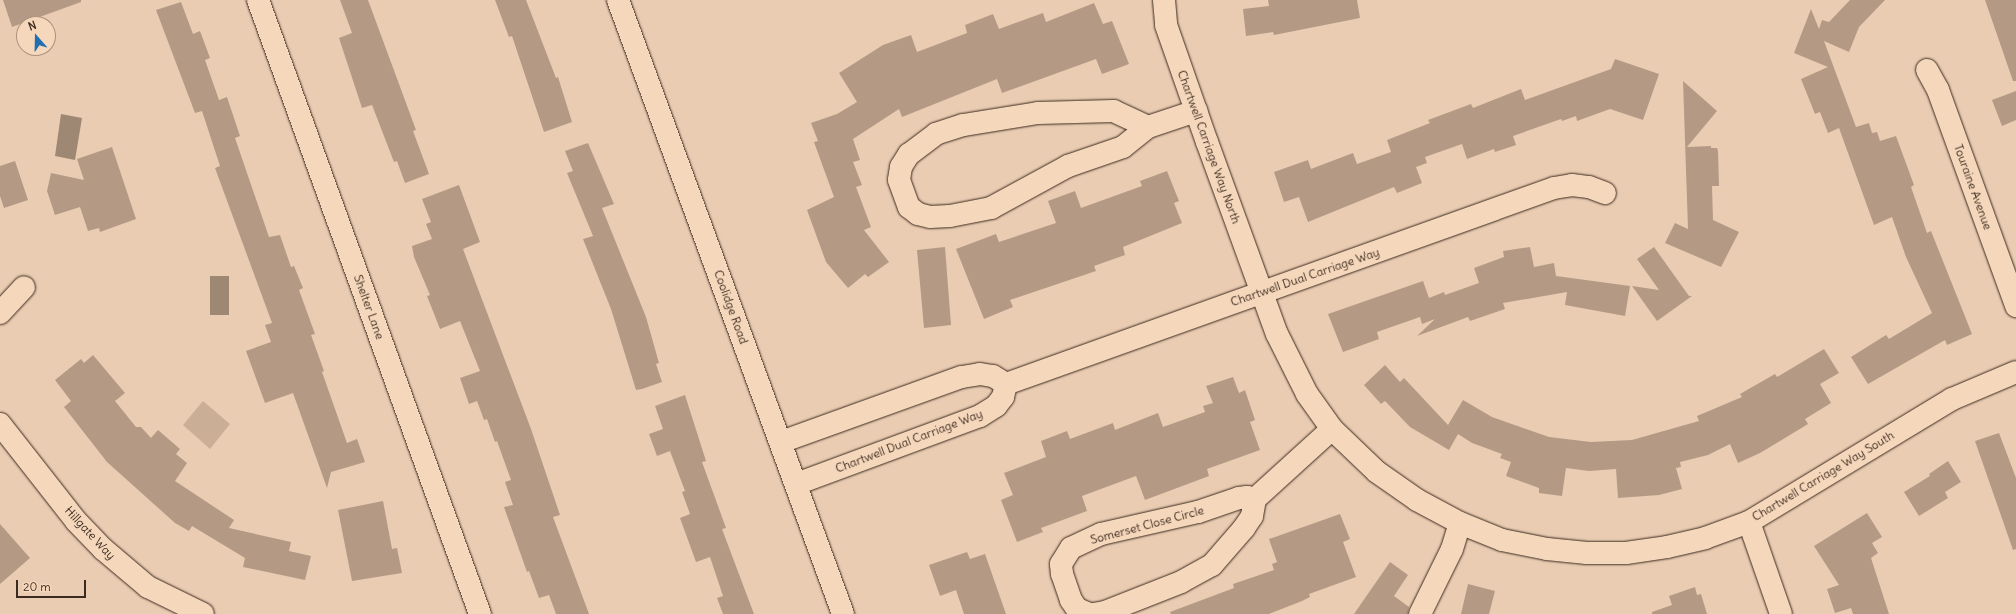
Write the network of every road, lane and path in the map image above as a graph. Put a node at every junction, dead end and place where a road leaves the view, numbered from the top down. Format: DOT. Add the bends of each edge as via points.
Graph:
graph roads {
  1 [pos="258,0"];
  2 [pos="618,0"];
  3 [pos="1164,0"];
  4 [pos="1927,70"];
  5 [pos="1196,111"];
  6 [pos="1148,127"];
  7 [pos="1605,193"];
  8 [pos="24,287"];
  9 [pos="1262,292"];
  10 [pos="2016,306"];
  11 [pos="0,313"];
  12 [pos="2016,372"];
  13 [pos="1006,384"];
  14 [pos="0,424"];
  15 [pos="1332,429"];
  16 [pos="781,442"];
  17 [pos="796,484"];
  18 [pos="1255,499"];
  19 [pos="1748,522"];
  20 [pos="1460,523"];
  21 [pos="475,613"];
  22 [pos="203,614"];
  23 [pos="843,614"];
  24 [pos="1089,614"];
  25 [pos="1093,614"];
  26 [pos="1420,614"];
  27 [pos="1781,614"];
  1 -- 21 [label="street, Shelter Lane"];
  2 -- 16 [label="street, Coolidge Road"];
  3 -- 5 [label="street, Chartwell Carriage Way North" via="1166,25"];
  4 -- 10 [label="street, Touraine Avenue" via="1938,90"];
  5 -- 6 [label="street"];
  5 -- 9 [label="street, Chartwell Carriage Way North"];
  6 -- 6 [label="street" via="1114,111 1038,113 963,125 936,134 909,154 901,167 899,180 909,207 918,214 930,217 950,216 991,208 1068,166 1122,147"];
  7 -- 9 [label="street, Chartwell Dual Carriage Way" via="1589,187 1572,185 1554,188"];
  8 -- 11 [label="street"];
  9 -- 13 [label="street, Chartwell Dual Carriage Way"];
  9 -- 15 [label="street, Chartwell Carriage Way South" via="1290,363 1307,394"];
  12 -- 19 [label="street, Chartwell Carriage Way South" via="1952,399"];
  13 -- 16 [label="street" via="993,376 980,374 962,377"];
  13 -- 17 [label="street, Chartwell Dual Carriage Way" via="1003,397 996,406 980,416"];
  14 -- 22 [label="street, Hillgate Way" via="76,520 103,549 148,587"];
  15 -- 18 [label="street"];
  15 -- 20 [label="street, Chartwell Carriage Way South" via="1377,472 1417,500"];
  16 -- 17 [label="street, Coolidge Road"];
  17 -- 23 [label="street, Coolidge Road"];
  18 -- 24 [label="street, Somerset Close Circle" via="1239,498 1198,512 1101,534 1071,548 1061,564 1062,574 1077,609"];
  18 -- 25 [label="street" via="1252,516 1212,565 1182,582 1105,612"];
  19 -- 20 [label="street, Chartwell Carriage Way South" via="1705,538 1626,553 1547,549 1502,540"];
  19 -- 27 [label="street"];
  20 -- 26 [label="street" via="1452,549"];
}
